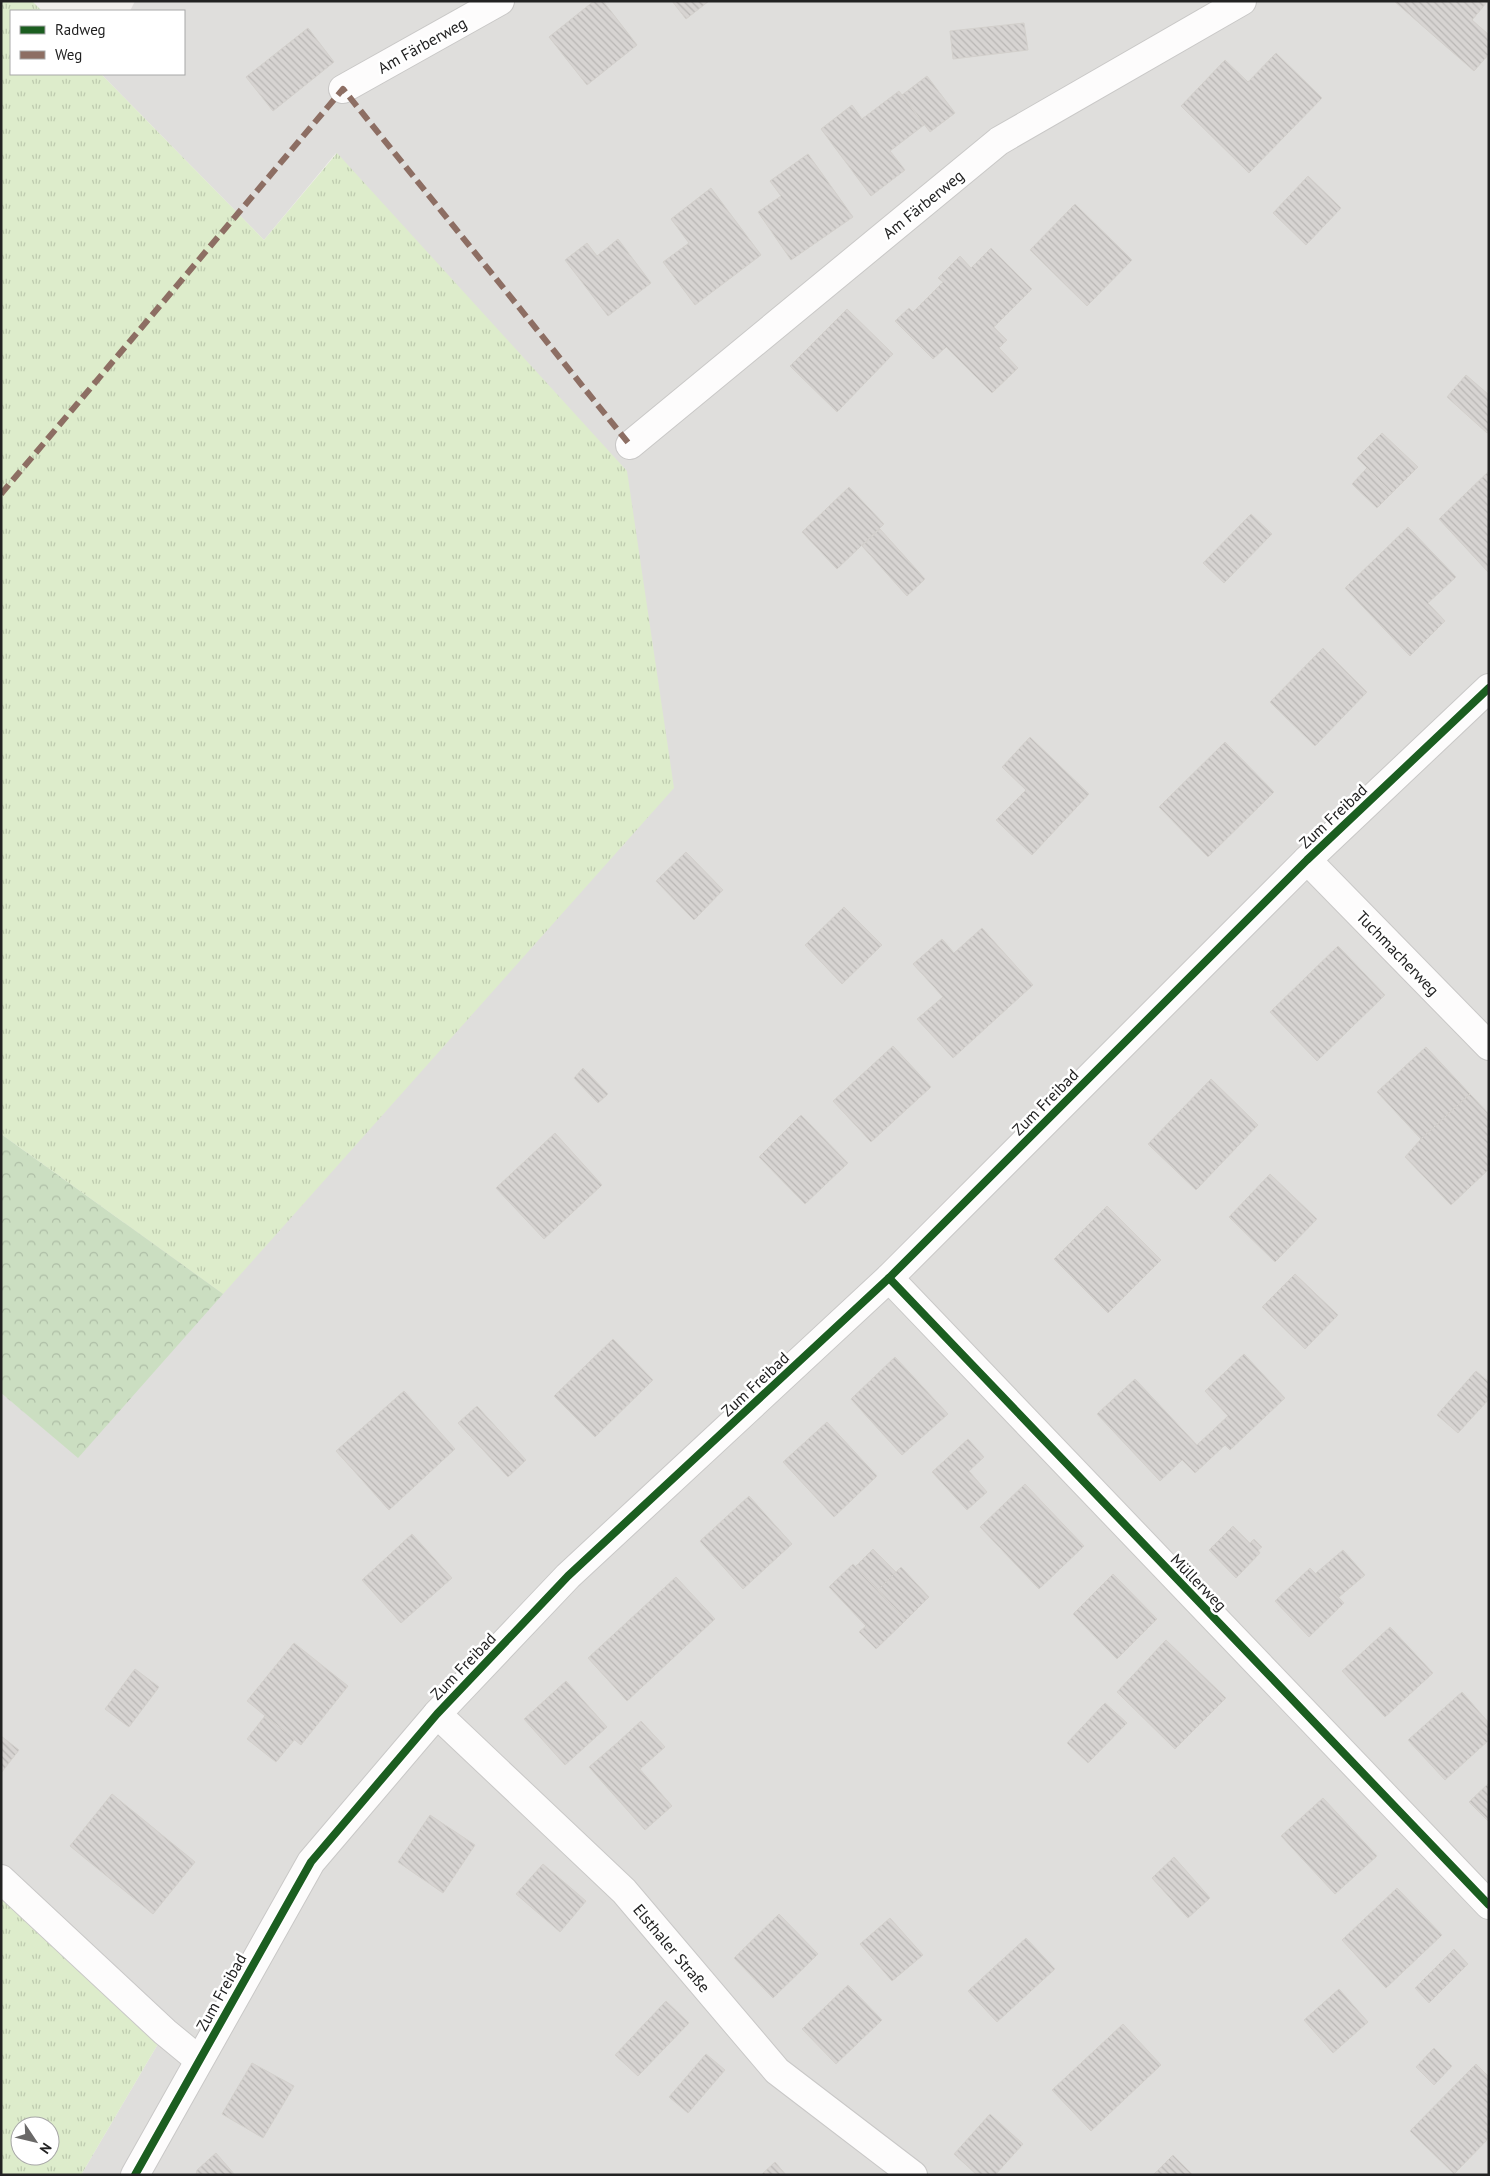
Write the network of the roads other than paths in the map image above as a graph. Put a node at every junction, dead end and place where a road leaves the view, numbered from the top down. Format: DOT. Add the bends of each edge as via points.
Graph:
graph roads {
  1 [pos="500,1"];
  2 [pos="1242,1"];
  3 [pos="343,89"];
  4 [pos="630,445"];
  5 [pos="1489,688"];
  6 [pos="1307,860"];
  7 [pos="1489,1046"];
  8 [pos="889,1278"];
  9 [pos="436,1714"];
  10 [pos="1,1879"];
  11 [pos="1489,1905"];
  12 [pos="199,2060"];
  13 [pos="135,2175"];
  14 [pos="913,2175"];
  1 -- 3 [label="street, Am Färberweg"];
  2 -- 4 [label="street, Am Färberweg" via="1000,141"];
  5 -- 6 [label="street, Zum Freibad"];
  6 -- 7 [label="street, Tuchmacherweg"];
  6 -- 8 [label="street, Zum Freibad"];
  8 -- 9 [label="street, Zum Freibad" via="568,1576"];
  8 -- 11 [label="street, Müllerweg"];
  9 -- 12 [label="street, Zum Freibad" via="310,1862"];
  9 -- 14 [label="street, Elsthaler Straße" via="624,1891 777,2071"];
  10 -- 12 [label="street, Zum Freibad"];
  12 -- 13 [label="street, Zum Freibad"];
}
